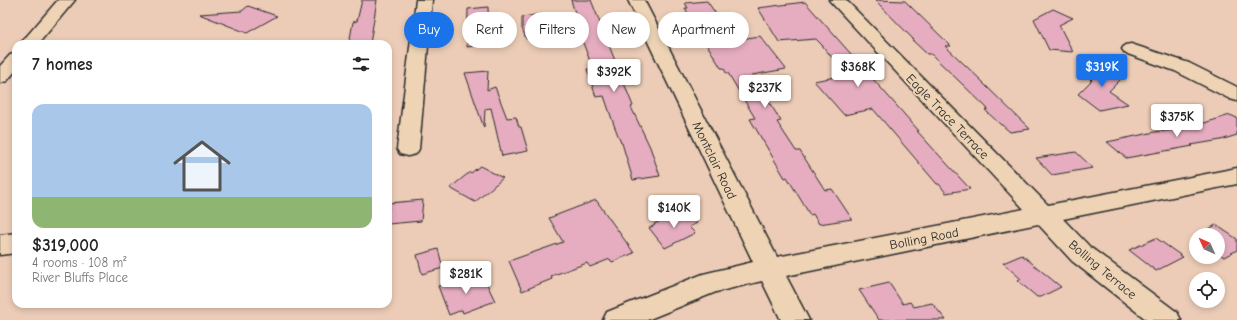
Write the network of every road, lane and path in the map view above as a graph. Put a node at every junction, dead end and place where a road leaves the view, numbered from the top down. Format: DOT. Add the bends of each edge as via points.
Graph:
graph roads {
  1 [pos="67,0"];
  2 [pos="424,0"];
  3 [pos="636,0"];
  4 [pos="837,0"];
  5 [pos="32,40"];
  6 [pos="1132,49"];
  7 [pos="12,65"];
  8 [pos="6,75"];
  9 [pos="1237,95"];
  10 [pos="408,149"];
  11 [pos="1237,176"];
  12 [pos="1043,215"];
  13 [pos="12,244"];
  14 [pos="0,245"];
  15 [pos="769,269"];
  16 [pos="617,320"];
  17 [pos="794,320"];
  18 [pos="1167,320"];
  1 -- 5 [label="street"];
  2 -- 10 [label="street"];
  3 -- 15 [label="street, Montclair Road"];
  4 -- 12 [label="street, Eagle Trace Terrace"];
  6 -- 9 [label="street" via="1182,66"];
  7 -- 8 [label="street"];
  11 -- 12 [label="street, Bolling Road"];
  12 -- 15 [label="street, Bolling Road"];
  12 -- 18 [label="street, Bolling Terrace" via="1081,254"];
  13 -- 14 [label="street"];
  15 -- 16 [label="street, Bolling Road" via="712,282"];
  15 -- 17 [label="street, Montclair Road"];
}
